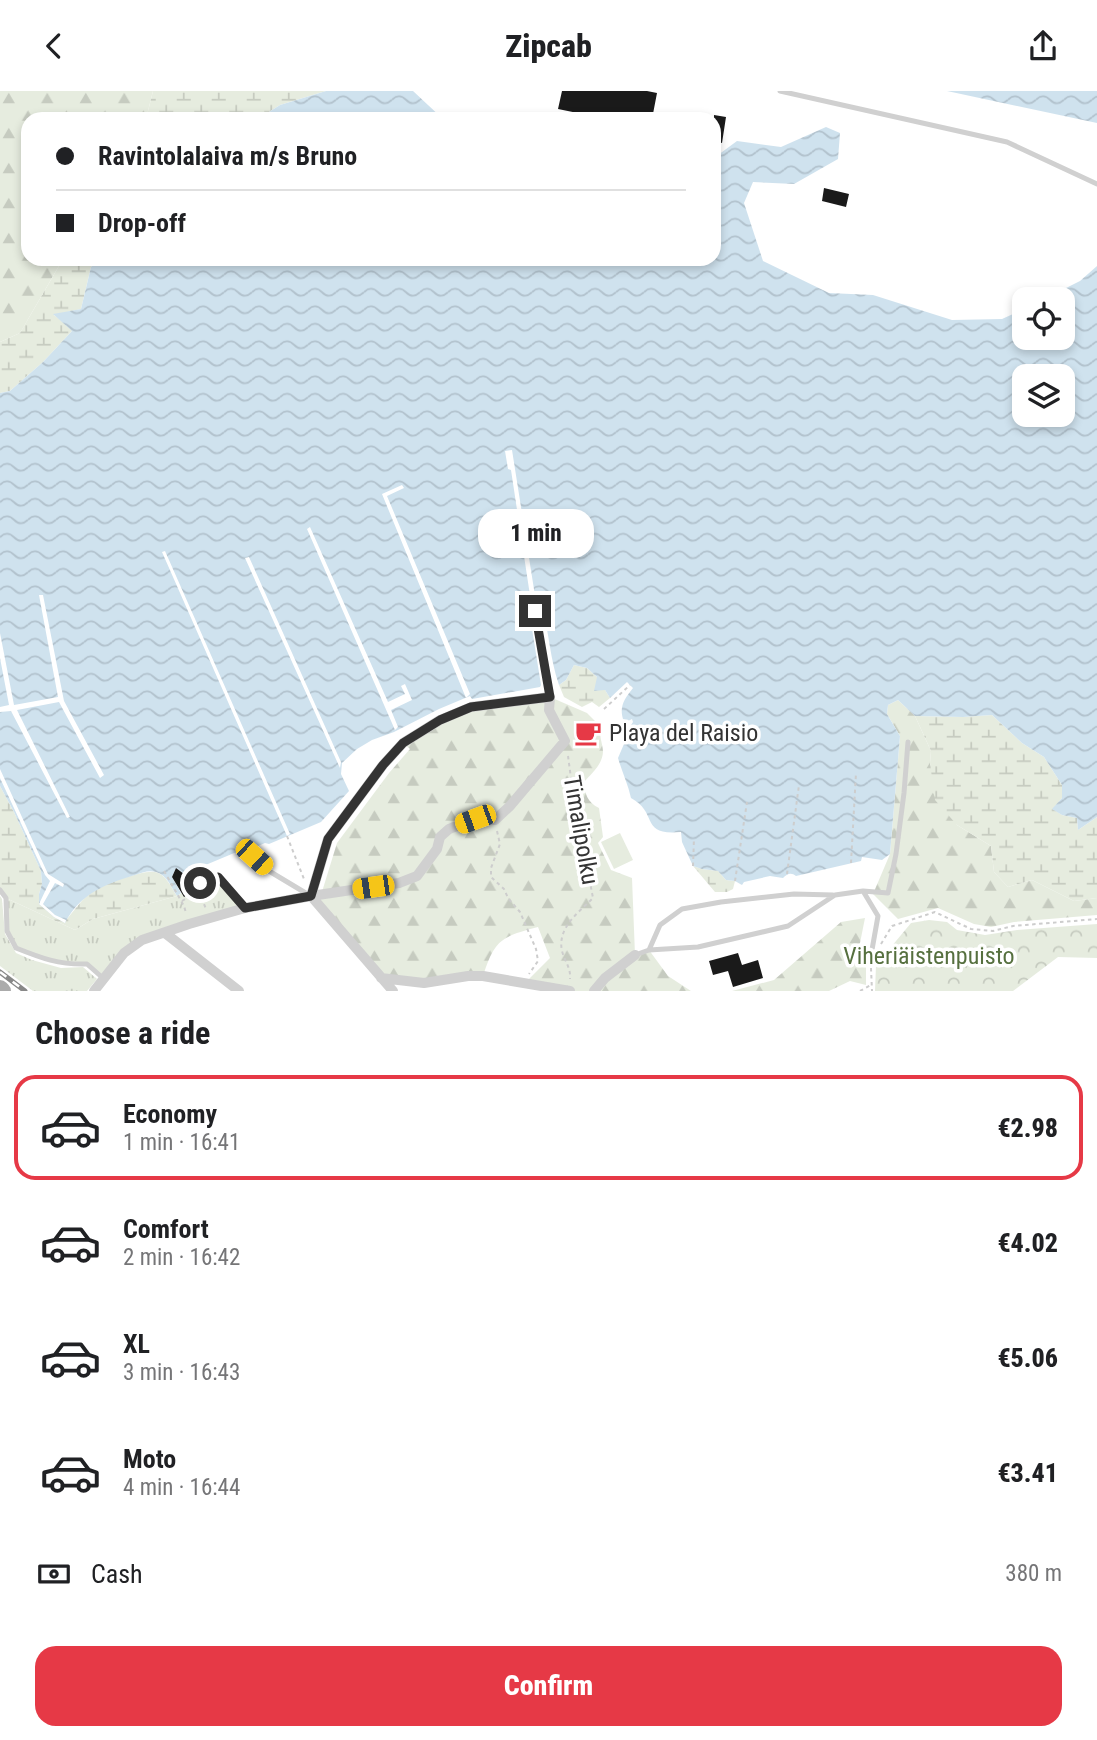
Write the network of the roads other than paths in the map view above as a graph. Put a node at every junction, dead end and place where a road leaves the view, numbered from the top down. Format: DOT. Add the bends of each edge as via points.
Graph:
graph roads {
  1 [pos="780,91"];
  2 [pos="1097,184"];
  3 [pos="535,611"];
  4 [pos="550,697"];
  5 [pos="908,741"];
  6 [pos="254,857"];
  7 [pos="200,883"];
  8 [pos="0,890"];
  9 [pos="863,891"];
  10 [pos="835,895"];
  11 [pos="311,896"];
  12 [pos="245,908"];
  13 [pos="165,933"];
  14 [pos="649,950"];
  15 [pos="635,955"];
  16 [pos="870,961"];
  17 [pos="381,978"];
  18 [pos="104,979"];
  19 [pos="94,991"];
  20 [pos="239,991"];
  21 [pos="393,991"];
  22 [pos="570,991"];
  23 [pos="594,991"];
  1 -- 2 [label="lane" via="1007,142"];
  3 -- 4 [label="lane"];
  4 -- 11 [label="street" via="471,707 403,743 328,839"];
  4 -- 11 [label="street" via="549,710 565,741 495,820 475,819 449,828 417,876 399,883"];
  5 -- 9 [label="lane" via="888,893"];
  6 -- 11 [label="lane"];
  7 -- 12 [label="lane" via="218,877"];
  8 -- 18 [label="lane" via="6,898 7,931 16,948 67,965 87,964"];
  9 -- 10 [label="lane"];
  9 -- 16 [label="lane" via="878,916"];
  10 -- 14 [label="lane" via="789,926 698,947"];
  10 -- 14 [label="lane" via="782,895 682,909 660,925"];
  11 -- 12 [label="street"];
  11 -- 17 [label="street"];
  12 -- 13 [label="street"];
  13 -- 18 [label="street" via="132,946"];
  13 -- 20 [label="street"];
  14 -- 15 [label="lane"];
  15 -- 23 [label="street"];
  17 -- 21 [label="street"];
  17 -- 22 [label="street" via="424,983 475,976"];
  18 -- 19 [label="street"];
}
